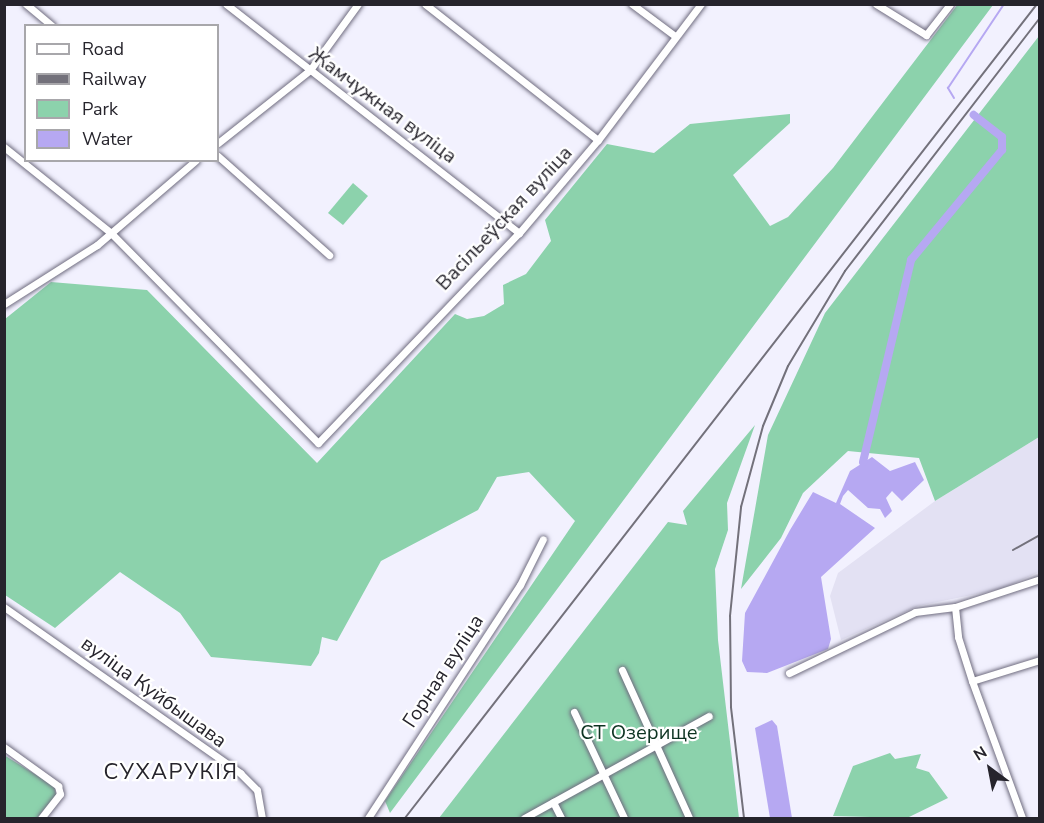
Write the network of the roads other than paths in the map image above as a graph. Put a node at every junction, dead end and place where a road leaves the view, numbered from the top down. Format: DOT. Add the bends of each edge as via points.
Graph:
graph roads {
  1 [pos="26,4"];
  2 [pos="226,4"];
  3 [pos="358,4"];
  4 [pos="425,4"];
  5 [pos="632,4"];
  6 [pos="701,4"];
  7 [pos="876,4"];
  8 [pos="950,4"];
  9 [pos="50,24"];
  10 [pos="675,36"];
  11 [pos="310,70"];
  12 [pos="598,140"];
  13 [pos="219,142"];
  14 [pos="4,147"];
  15 [pos="219,157"];
  16 [pos="194,162"];
  17 [pos="111,233"];
  18 [pos="519,234"];
  19 [pos="329,255"];
  20 [pos="4,304"];
  21 [pos="543,539"];
  22 [pos="1040,579"];
  23 [pos="4,607"];
  24 [pos="955,607"];
  25 [pos="1040,660"];
  26 [pos="622,670"];
  27 [pos="789,673"];
  28 [pos="972,681"];
  29 [pos="574,712"];
  30 [pos="710,716"];
  31 [pos="657,746"];
  32 [pos="4,747"];
  33 [pos="605,775"];
  34 [pos="553,802"];
  35 [pos="41,819"];
  36 [pos="262,819"];
  37 [pos="368,819"];
  38 [pos="524,819"];
  39 [pos="561,819"];
  40 [pos="624,819"];
  41 [pos="689,819"];
  42 [pos="1022,819"];
  1 -- 9 [label="street"];
  2 -- 11 [label="street, Жамчужная вуліца"];
  3 -- 11 [label="street"];
  4 -- 12 [label="street"];
  5 -- 10 [label="street"];
  6 -- 10 [label="street, Васільеўская вуліца"];
  7 -- 8 [label="street" via="902,24 926,35"];
  10 -- 12 [label="street, Васільеўская вуліца"];
  11 -- 13 [label="street"];
  11 -- 18 [label="street, Жамчужная вуліца"];
  12 -- 18 [label="street, Васільеўская вуліца"];
  14 -- 17 [label="street"];
  15 -- 19 [label="street"];
  16 -- 17 [label="street"];
  17 -- 18 [label="street, Васільеўская вуліца" via="318,443"];
  17 -- 20 [label="street"];
  21 -- 37 [label="street, Горная вуліца" via="520,585"];
  22 -- 24 [label="street"];
  23 -- 36 [label="street, вуліца Куйбышава" via="240,773 257,790"];
  24 -- 27 [label="street" via="915,612"];
  24 -- 28 [label="street" via="958,637"];
  25 -- 28 [label="street"];
  26 -- 31 [label="street"];
  28 -- 42 [label="street"];
  29 -- 33 [label="street"];
  30 -- 31 [label="street"];
  31 -- 33 [label="street"];
  31 -- 41 [label="street"];
  32 -- 35 [label="street" via="58,786 60,795"];
  33 -- 34 [label="street"];
  33 -- 40 [label="street"];
  34 -- 38 [label="street"];
  34 -- 39 [label="street"];
}
